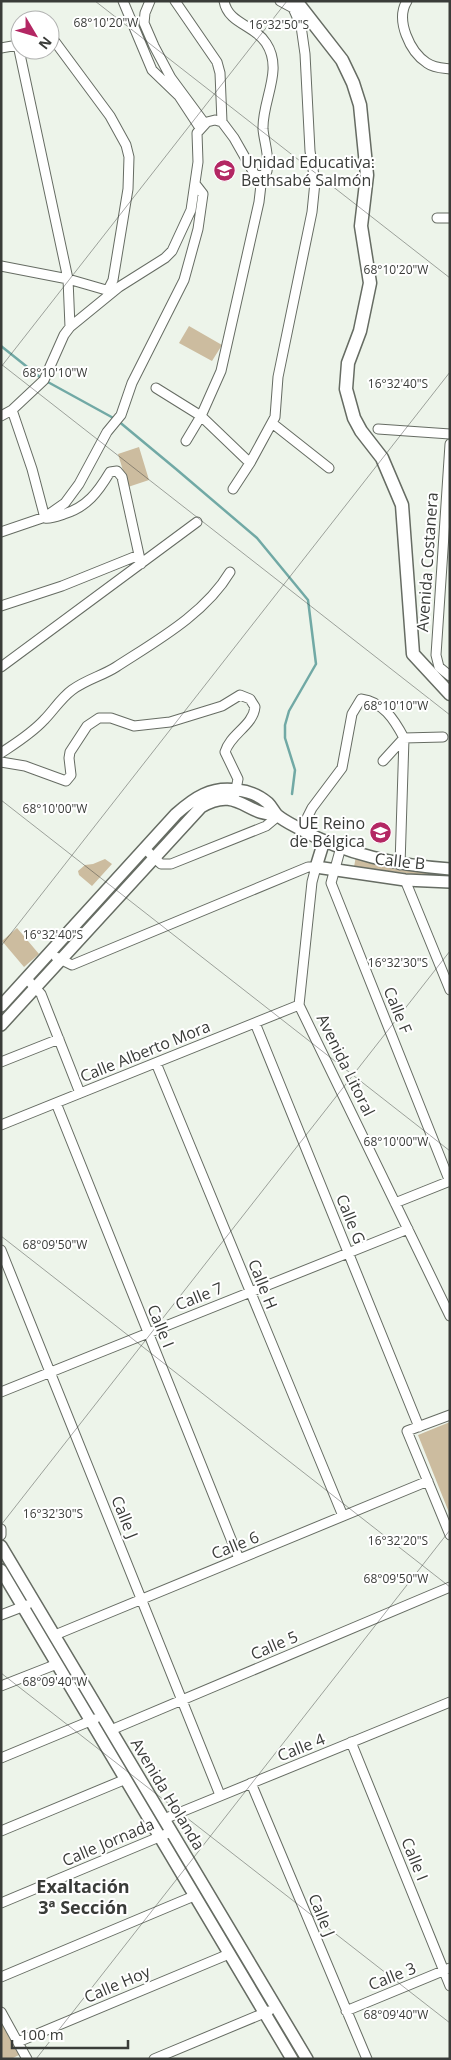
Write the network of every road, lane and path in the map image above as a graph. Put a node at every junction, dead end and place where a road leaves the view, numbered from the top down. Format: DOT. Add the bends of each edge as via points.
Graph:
graph roads {
  1 [pos="123,1"];
  2 [pos="150,1"];
  3 [pos="175,1"];
  4 [pos="224,1"];
  5 [pos="280,1"];
  6 [pos="407,1"];
  7 [pos="296,5"];
  8 [pos="1,48"];
  9 [pos="60,48"];
  10 [pos="450,69"];
  11 [pos="222,122"];
  12 [pos="202,126"];
  13 [pos="262,176"];
  14 [pos="196,185"];
  15 [pos="436,218"];
  16 [pos="450,218"];
  17 [pos="1,266"];
  18 [pos="68,279"];
  19 [pos="111,291"];
  20 [pos="70,327"];
  21 [pos="156,388"];
  22 [pos="12,410"];
  23 [pos="1,416"];
  24 [pos="201,416"];
  25 [pos="272,423"];
  26 [pos="378,429"];
  27 [pos="450,434"];
  28 [pos="186,440"];
  29 [pos="450,444"];
  30 [pos="250,463"];
  31 [pos="328,468"];
  32 [pos="233,489"];
  33 [pos="45,517"];
  34 [pos="198,522"];
  35 [pos="1,532"];
  36 [pos="446,546"];
  37 [pos="139,554"];
  38 [pos="141,564"];
  39 [pos="230,572"];
  40 [pos="1,606"];
  41 [pos="1,667"];
  42 [pos="450,676"];
  43 [pos="450,694"];
  44 [pos="443,737"];
  45 [pos="404,738"];
  46 [pos="1,753"];
  47 [pos="383,761"];
  48 [pos="1,762"];
  49 [pos="235,794"];
  50 [pos="277,815"];
  51 [pos="301,830"];
  52 [pos="324,840"];
  53 [pos="144,848"];
  54 [pos="341,848"];
  55 [pos="154,858"];
  56 [pos="400,865"];
  57 [pos="316,867"];
  58 [pos="335,869"];
  59 [pos="450,870"];
  60 [pos="405,880"];
  61 [pos="450,882"];
  62 [pos="51,952"];
  63 [pos="62,961"];
  64 [pos="27,979"];
  65 [pos="36,988"];
  66 [pos="450,990"];
  67 [pos="299,1005"];
  68 [pos="1,1006"];
  69 [pos="255,1023"];
  70 [pos="1,1025"];
  71 [pos="59,1039"];
  72 [pos="1,1062"];
  73 [pos="156,1063"];
  74 [pos="80,1093"];
  75 [pos="56,1103"];
  76 [pos="1,1125"];
  77 [pos="450,1181"];
  78 [pos="395,1204"];
  79 [pos="408,1229"];
  80 [pos="1,1250"];
  81 [pos="348,1252"];
  82 [pos="250,1292"];
  83 [pos="450,1316"];
  84 [pos="148,1333"];
  85 [pos="50,1372"];
  86 [pos="1,1392"];
  87 [pos="450,1415"];
  88 [pos="418,1427"];
  89 [pos="428,1481"];
  90 [pos="343,1516"];
  91 [pos="1,1529"];
  92 [pos="1,1535"];
  93 [pos="450,1535"];
  94 [pos="1,1546"];
  95 [pos="239,1559"];
  96 [pos="1,1570"];
  97 [pos="450,1587"];
  98 [pos="142,1600"];
  99 [pos="34,1602"];
  100 [pos="23,1606"];
  101 [pos="1,1615"];
  102 [pos="55,1636"];
  103 [pos="57,1664"];
  104 [pos="1,1686"];
  105 [pos="182,1700"];
  106 [pos="449,1703"];
  107 [pos="97,1718"];
  108 [pos="111,1730"];
  109 [pos="352,1742"];
  110 [pos="1,1758"];
  111 [pos="126,1779"];
  112 [pos="251,1783"];
  113 [pos="220,1795"];
  114 [pos="164,1818"];
  115 [pos="1,1831"];
  116 [pos="171,1832"];
  117 [pos="159,1837"];
  118 [pos="194,1896"];
  119 [pos="1,1903"];
  120 [pos="229,1954"];
  121 [pos="447,1969"];
  122 [pos="1,1977"];
  123 [pos="450,1986"];
  124 [pos="271,2010"];
  125 [pos="346,2011"];
  126 [pos="1,2012"];
  127 [pos="18,2042"];
  128 [pos="27,2059"];
  129 [pos="154,2059"];
  130 [pos="292,2059"];
  131 [pos="307,2059"];
  132 [pos="367,2059"];
  1 -- 12 [label="street" via="152,70 179,96"];
  2 -- 12 [label="street" via="144,23 171,78"];
  3 -- 11 [label="street" via="217,62"];
  4 -- 13 [label="street" via="229,15 260,34 272,56 273,76 263,128 267,168"];
  5 -- 7 [label="street"];
  6 -- 10 [label="street" via="403,8 404,29 415,50 427,63"];
  7 -- 25 [label="street" via="305,54 310,151 315,182"];
  7 -- 43 [label="main road" via="342,60 353,82 363,120 367,175 361,226 370,283 360,331 348,364 346,389 360,431 382,458 402,505 410,646 413,654"];
  8 -- 18 [label="street" via="18,45"];
  9 -- 19 [label="street" via="110,116 129,157 128,189"];
  11 -- 12 [label="street" via="216,120"];
  11 -- 13 [label="street" via="255,175"];
  12 -- 14 [label="street" via="197,138"];
  13 -- 24 [label="street" via="230,337 217,384"];
  14 -- 19 [label="street" via="188,221 172,251"];
  14 -- 33 [label="street" via="203,194 202,210 184,280 174,303 132,383 121,415 101,442 72,494"];
  15 -- 16 [label="street"];
  17 -- 18 [label="street"];
  18 -- 19 [label="street"];
  18 -- 20 [label="street"];
  19 -- 20 [label="street"];
  20 -- 22 [label="street" via="44,380"];
  21 -- 24 [label="street"];
  22 -- 23 [label="street"];
  22 -- 33 [label="street"];
  24 -- 28 [label="street"];
  24 -- 30 [label="street"];
  25 -- 30 [label="street"];
  25 -- 31 [label="street"];
  26 -- 27 [label="street"];
  29 -- 36 [label="street, Avenida Costanera"];
  30 -- 32 [label="street"];
  33 -- 35 [label="street"];
  33 -- 37 [label="street" via="53,518 84,506 110,472 117,471 122,477"];
  34 -- 38 [label="street"];
  36 -- 42 [label="street, Avenida Costanera" via="436,655 439,666"];
  37 -- 38 [label="street"];
  37 -- 40 [label="street"];
  38 -- 41 [label="street"];
  39 -- 46 [label="street" via="224,583 187,617 115,668 88,679 70,692 27,736"];
  44 -- 45 [label="street"];
  45 -- 47 [label="street"];
  45 -- 51 [label="street" via="385,709 361,699 352,714 342,768 312,808"];
  45 -- 56 [label="street"];
  48 -- 49 [label="street" via="26,766 66,780 71,775 69,758 74,746 87,726 99,718 111,718 134,726 170,722 222,706 240,695 250,699 255,707 252,718 232,738 225,752 238,779"];
  49 -- 50 [label="street, Calle B" via="256,796 269,804"];
  49 -- 53 [label="street" via="212,790 192,800"];
  49 -- 55 [label="street" via="201,807"];
  50 -- 51 [label="street, Calle B"];
  50 -- 55 [label="street" via="266,826 172,864 162,864"];
  51 -- 52 [label="street, Calle B"];
  52 -- 54 [label="street, Calle B"];
  52 -- 57 [label="street, Avenida Litoral"];
  53 -- 55 [label="street"];
  53 -- 62 [label="street"];
  54 -- 56 [label="street, Calle B"];
  54 -- 58 [label="street, Calle F"];
  55 -- 63 [label="street"];
  56 -- 59 [label="street, Calle B"];
  57 -- 58 [label="street, Calle B"];
  57 -- 63 [label="street" via="72,965"];
  57 -- 67 [label="street, Avenida Litoral"];
  58 -- 60 [label="street, Calle B"];
  58 -- 77 [label="street, Calle F" via="331,883"];
  60 -- 61 [label="street, Calle B"];
  60 -- 66 [label="street"];
  62 -- 63 [label="street"];
  62 -- 64 [label="street"];
  63 -- 65 [label="street"];
  64 -- 65 [label="street"];
  64 -- 68 [label="street"];
  65 -- 70 [label="street"];
  65 -- 71 [label="street"];
  67 -- 69 [label="street, Calle Alberto Mora"];
  67 -- 78 [label="street, Avenida Litoral"];
  69 -- 73 [label="street, Calle Alberto Mora"];
  69 -- 81 [label="street, Calle G"];
  71 -- 72 [label="street"];
  71 -- 74 [label="street"];
  73 -- 74 [label="street, Calle Alberto Mora"];
  73 -- 82 [label="street, Calle H"];
  74 -- 75 [label="street, Calle Alberto Mora"];
  75 -- 76 [label="street, Calle Alberto Mora"];
  75 -- 84 [label="street, Calle I"];
  77 -- 78 [label="street"];
  78 -- 79 [label="street, Avenida Litoral"];
  79 -- 81 [label="street, Calle 7"];
  79 -- 83 [label="street, Avenida Litoral"];
  80 -- 85 [label="street, Calle J"];
  81 -- 82 [label="street, Calle 7"];
  81 -- 88 [label="street, Calle G"];
  82 -- 84 [label="street, Calle 7"];
  82 -- 90 [label="street, Calle H"];
  84 -- 85 [label="street, Calle 7"];
  84 -- 95 [label="street, Calle I"];
  85 -- 86 [label="street, Calle 7"];
  85 -- 98 [label="street, Calle J"];
  87 -- 88 [label="street"];
  88 -- 89 [label="street" via="407,1431"];
  89 -- 90 [label="street, Calle 6"];
  89 -- 93 [label="street"];
  90 -- 95 [label="street, Calle 6"];
  91 -- 92 [label="street"];
  94 -- 99 [label="street, Avenida Holanda"];
  95 -- 98 [label="street, Calle 6"];
  96 -- 100 [label="street, Avenida Holanda"];
  97 -- 105 [label="street, Calle 5"];
  98 -- 102 [label="street, Calle 6"];
  98 -- 105 [label="street, Calle J"];
  99 -- 100 [label="street"];
  99 -- 102 [label="street, Avenida Holanda"];
  100 -- 101 [label="street"];
  100 -- 103 [label="street, Avenida Holanda"];
  102 -- 107 [label="street, Avenida Holanda"];
  103 -- 104 [label="street"];
  103 -- 107 [label="street, Avenida Holanda"];
  105 -- 108 [label="street, Calle 5"];
  105 -- 113 [label="street, Calle J"];
  106 -- 109 [label="street, Calle 4"];
  107 -- 108 [label="street, Avenida Holanda"];
  107 -- 110 [label="street"];
  107 -- 111 [label="street, Avenida Holanda"];
  108 -- 114 [label="street, Avenida Holanda"];
  109 -- 112 [label="street, Calle 4"];
  109 -- 121 [label="street, Calle I"];
  111 -- 115 [label="street"];
  111 -- 117 [label="street, Avenida Holanda"];
  112 -- 113 [label="street, Calle 4"];
  112 -- 125 [label="street, Calle J"];
  113 -- 114 [label="street, Calle 4"];
  114 -- 116 [label="street, Avenida Holanda"];
  116 -- 117 [label="street, Calle Jornada"];
  116 -- 124 [label="street, Avenida Holanda"];
  117 -- 118 [label="street, Avenida Holanda"];
  117 -- 119 [label="street, Calle Jornada"];
  118 -- 120 [label="street, Avenida Holanda"];
  118 -- 122 [label="street"];
  120 -- 124 [label="street, Avenida Holanda"];
  120 -- 127 [label="street, Calle Hoy"];
  121 -- 123 [label="street, Calle I"];
  121 -- 125 [label="street, Calle 3"];
  124 -- 129 [label="street"];
  124 -- 130 [label="street, Avenida Holanda"];
  124 -- 131 [label="street, Avenida Holanda"];
  125 -- 132 [label="street, Calle J"];
  126 -- 127 [label="street"];
  127 -- 128 [label="street"];
}
